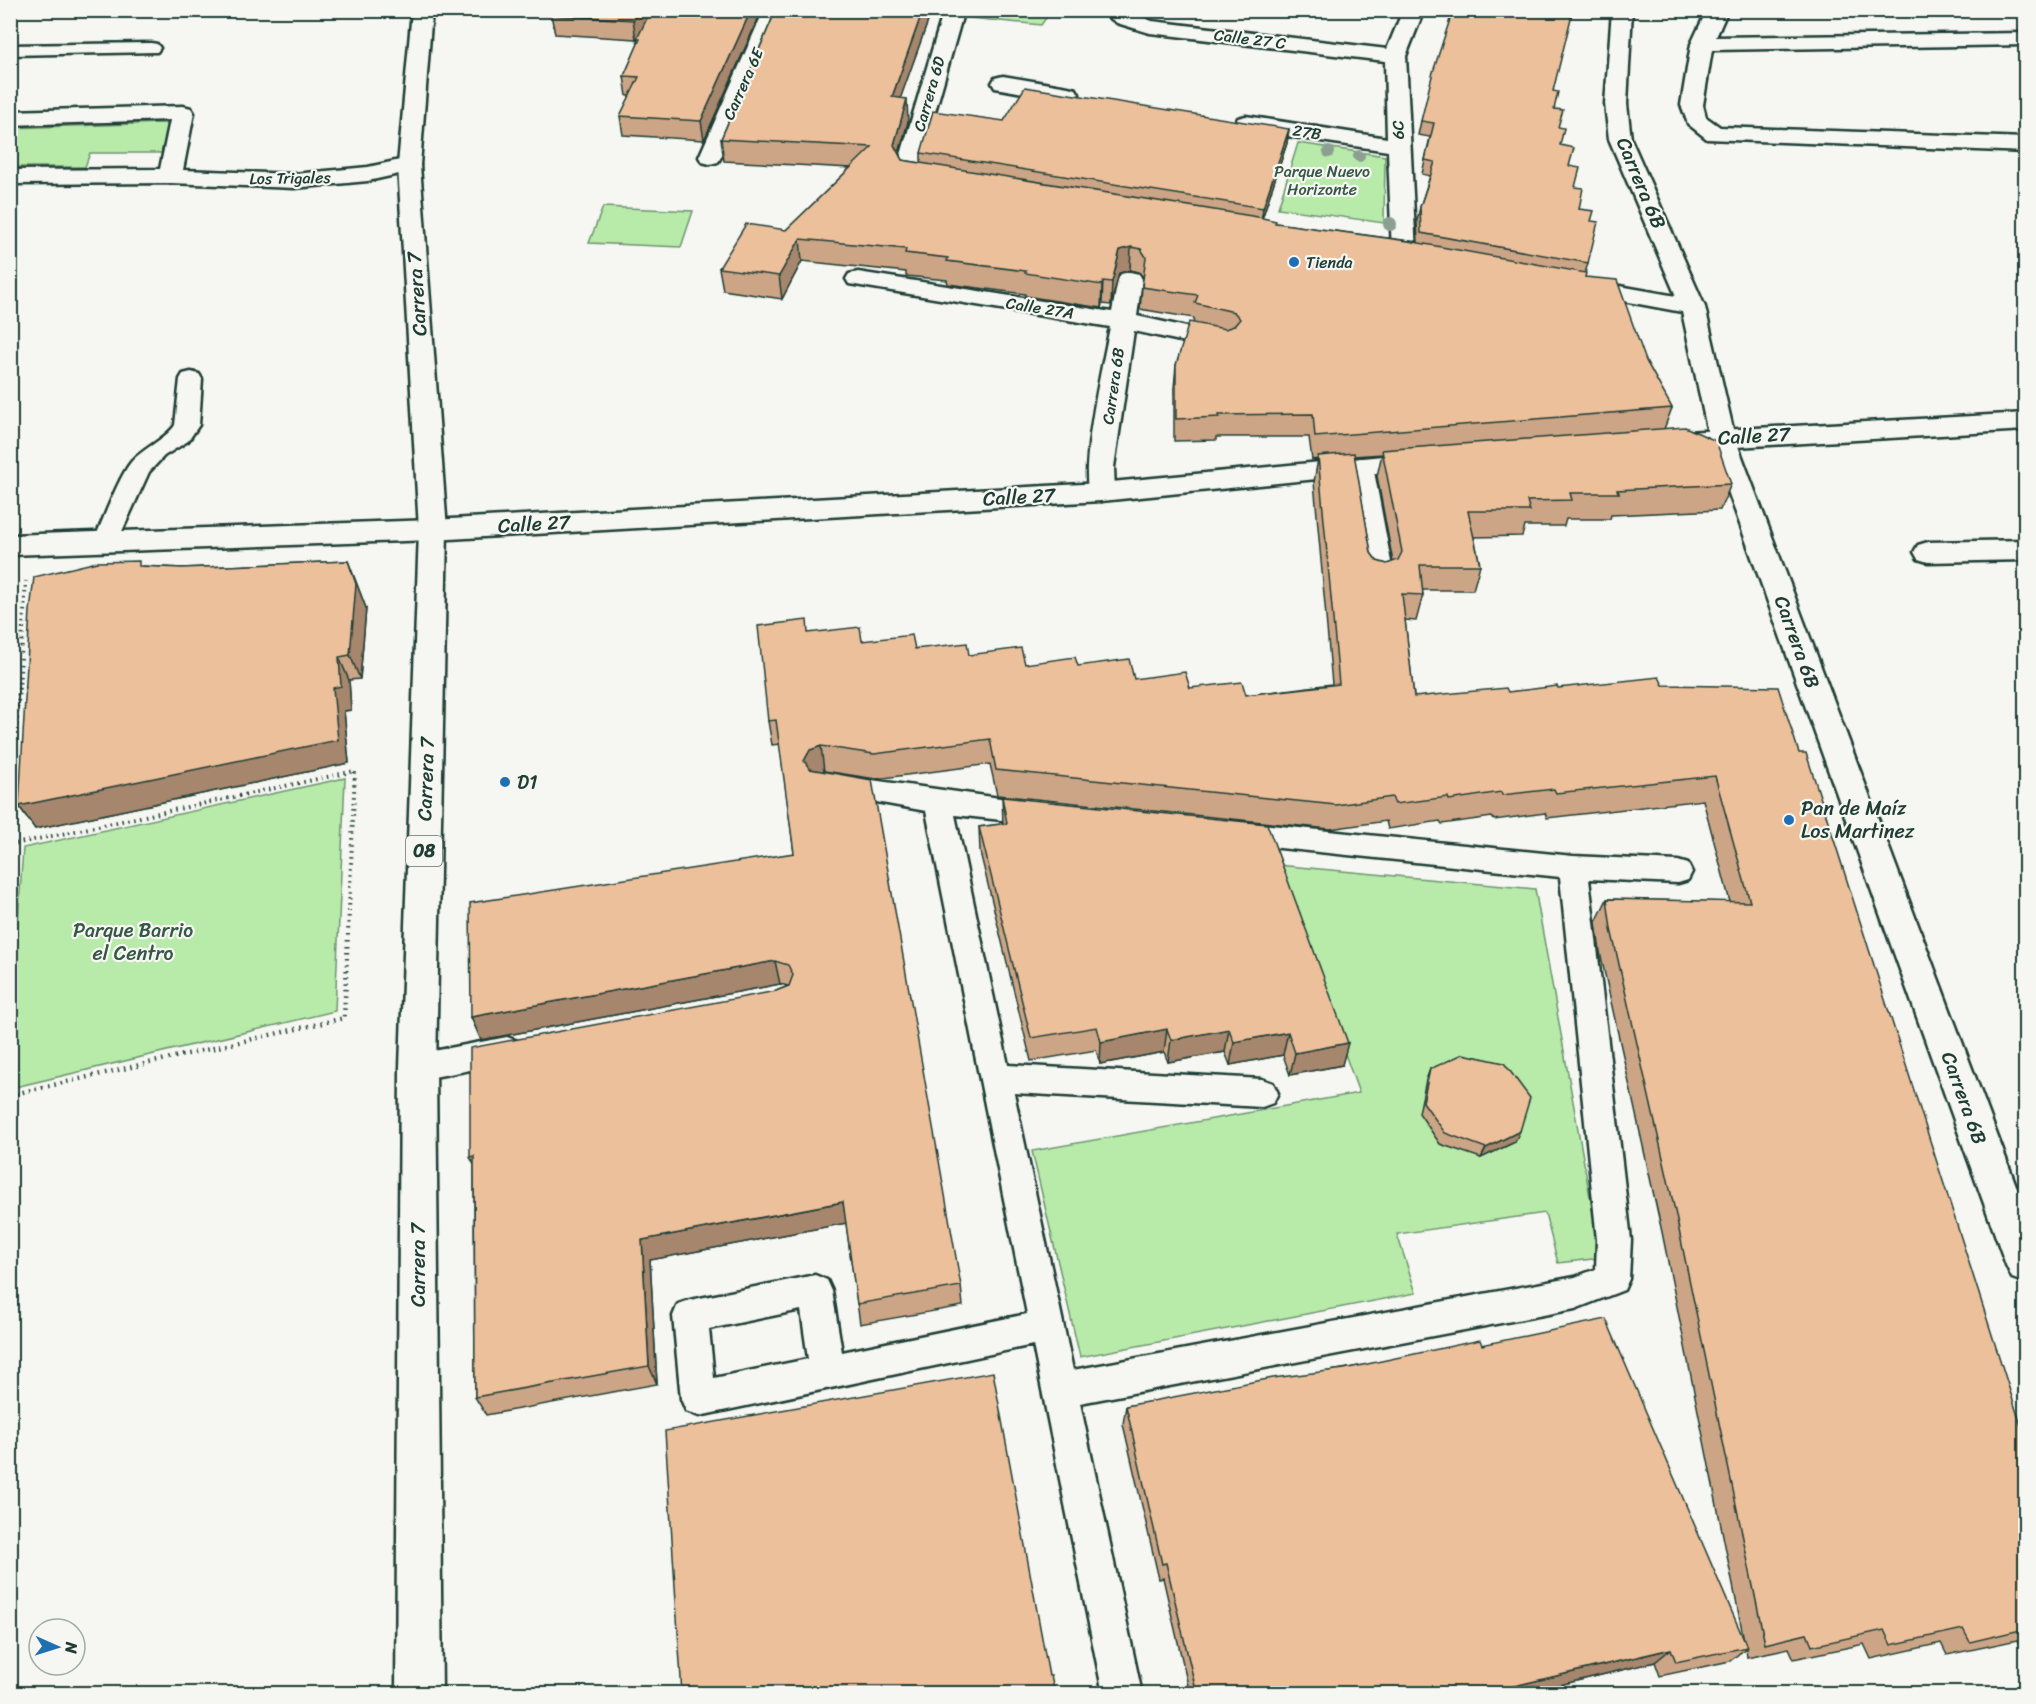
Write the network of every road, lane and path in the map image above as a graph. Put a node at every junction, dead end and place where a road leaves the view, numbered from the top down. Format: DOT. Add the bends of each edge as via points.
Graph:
graph roads {
  1 [pos="422,10"];
  2 [pos="775,10"];
  3 [pos="954,10"];
  4 [pos="1108,10"];
  5 [pos="1414,10"];
  6 [pos="1622,10"];
  7 [pos="1718,10"];
  8 [pos="2025,39"];
  9 [pos="1702,44"];
  10 [pos="150,48"];
  11 [pos="10,50"];
  12 [pos="1395,56"];
  13 [pos="1003,83"];
  14 [pos="1083,96"];
  15 [pos="10,117"];
  16 [pos="1221,119"];
  17 [pos="2025,145"];
  18 [pos="1398,146"];
  19 [pos="710,157"];
  20 [pos="409,165"];
  21 [pos="170,176"];
  22 [pos="10,177"];
  23 [pos="960,183"];
  24 [pos="1404,254"];
  25 [pos="858,279"];
  26 [pos="1130,279"];
  27 [pos="1555,282"];
  28 [pos="1693,307"];
  29 [pos="1122,321"];
  30 [pos="1222,342"];
  31 [pos="191,379"];
  32 [pos="2025,421"];
  33 [pos="1722,438"];
  34 [pos="1641,444"];
  35 [pos="1454,459"];
  36 [pos="1361,466"];
  37 [pos="1101,492"];
  38 [pos="433,530"];
  39 [pos="105,543"];
  40 [pos="19,545"];
  41 [pos="2025,550"];
  42 [pos="1928,552"];
  43 [pos="1381,578"];
  44 [pos="824,784"];
  45 [pos="938,802"];
  46 [pos="1068,816"];
  47 [pos="10,827"];
  48 [pos="1209,830"];
  49 [pos="10,845"];
  50 [pos="1573,867"];
  51 [pos="1678,872"];
  52 [pos="537,1045"];
  53 [pos="418,1067"];
  54 [pos="995,1078"];
  55 [pos="1262,1093"];
  56 [pos="10,1095"];
  57 [pos="2025,1265"];
  58 [pos="1047,1326"];
  59 [pos="828,1372"];
  60 [pos="1060,1390"];
  61 [pos="419,1694"];
  62 [pos="1123,1694"];
  1 -- 20 [label="street, Carrera 7 / 08"];
  2 -- 19 [label="street, Carrera 6E"];
  3 -- 23 [label="street, Carrera 6D" via="908,168 914,176"];
  4 -- 12 [label="street, Calle 27 C" via="1150,27"];
  5 -- 12 [label="street, 6C"];
  6 -- 28 [label="street, Carrera 6B" via="1616,104 1620,139"];
  7 -- 9 [label="street"];
  8 -- 9 [label="street"];
  9 -- 17 [label="street" via="1693,114 1698,123 1715,135"];
  10 -- 11 [label="lane"];
  12 -- 18 [label="street, 6C"];
  13 -- 14 [label="street"];
  15 -- 21 [label="street" via="183,113"];
  16 -- 18 [label="street, 27B"];
  18 -- 24 [label="street, 6C"];
  20 -- 21 [label="street, Los Trigales" via="368,174 294,181"];
  20 -- 38 [label="street, Carrera 7 / 08"];
  21 -- 22 [label="street, Los Trigales"];
  25 -- 29 [label="street, Calle 27A"];
  26 -- 29 [label="street, Carrera 6B"];
  27 -- 28 [label="street"];
  28 -- 33 [label="street, Carrera 6B"];
  29 -- 30 [label="street, Calle 27A"];
  29 -- 37 [label="street, Carrera 6B" via="1100,466"];
  31 -- 39 [label="lane" via="187,425 180,436 139,468"];
  32 -- 33 [label="street, Calle 27"];
  33 -- 34 [label="street, Calle 27"];
  33 -- 57 [label="street, Carrera 6B"];
  35 -- 36 [label="street, Calle 27"];
  36 -- 37 [label="street, Calle 27"];
  36 -- 43 [label="lane"];
  37 -- 38 [label="street, Calle 27"];
  38 -- 39 [label="street, Calle 27"];
  38 -- 53 [label="street, Carrera 7 / 08"];
  39 -- 40 [label="street, Calle 27"];
  40 -- 47 [label="path"];
  41 -- 42 [label="street"];
  44 -- 45 [label="lane"];
  45 -- 46 [label="lane"];
  45 -- 54 [label="lane"];
  48 -- 50 [label="lane"];
  49 -- 56 [label="path" via="355,771 344,1018"];
  50 -- 51 [label="lane"];
  50 -- 60 [label="lane" via="1614,1240 1612,1279 1575,1293"];
  52 -- 53 [label="lane"];
  53 -- 61 [label="street, Carrera 7 / 08"];
  54 -- 55 [label="lane"];
  54 -- 58 [label="lane"];
  58 -- 59 [label="lane"];
  58 -- 60 [label="lane"];
  60 -- 62 [label="lane"];
}
